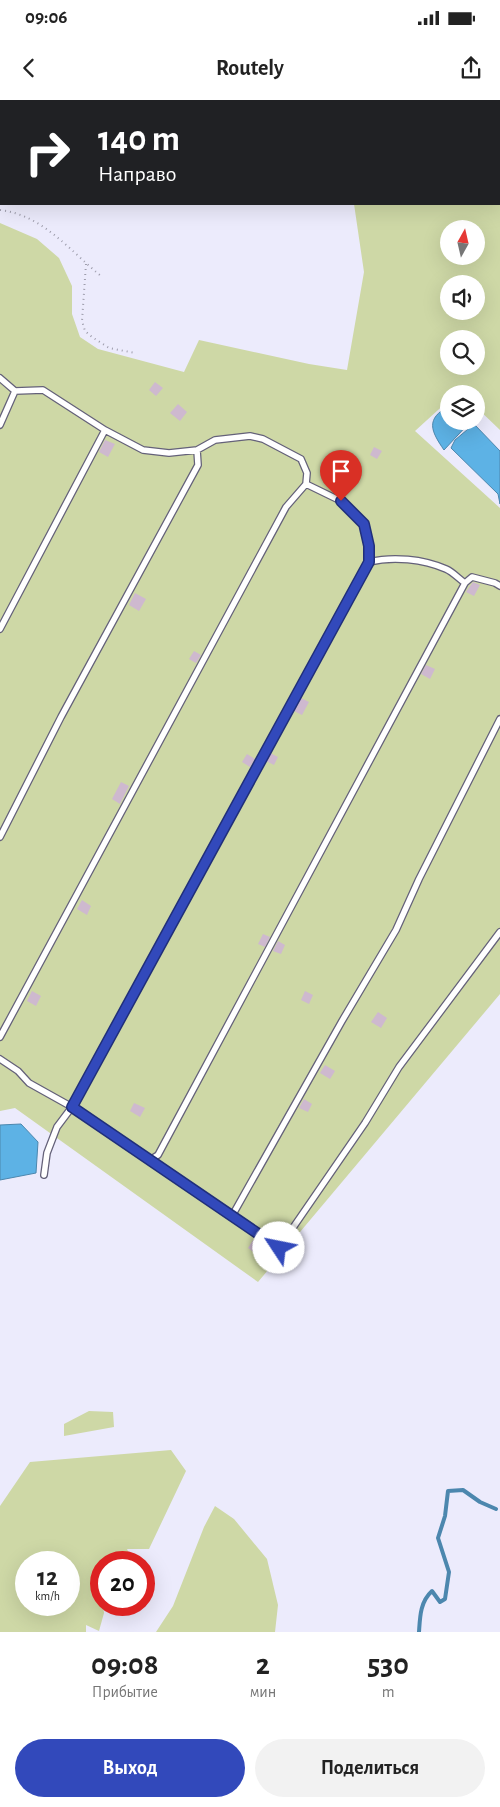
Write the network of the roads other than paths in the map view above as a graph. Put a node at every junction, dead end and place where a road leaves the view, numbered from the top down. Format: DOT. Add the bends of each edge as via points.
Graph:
graph roads {
  1 [pos="0,378"];
  2 [pos="15,391"];
  3 [pos="0,425"];
  4 [pos="105,430"];
  5 [pos="197,450"];
  6 [pos="306,484"];
  7 [pos="369,562"];
  8 [pos="465,583"];
  9 [pos="500,586"];
  10 [pos="0,629"];
  11 [pos="500,720"];
  12 [pos="0,837"];
  13 [pos="500,932"];
  14 [pos="0,1037"];
  15 [pos="0,1059"];
  16 [pos="72,1107"];
  17 [pos="150,1160"];
  18 [pos="44,1175"];
  19 [pos="232,1216"];
  1 -- 2 [label="lane"];
  2 -- 3 [label="lane"];
  2 -- 4 [label="lane" via="43,390"];
  4 -- 5 [label="lane" via="143,450 169,453"];
  4 -- 10 [label="lane"];
  5 -- 6 [label="lane" via="215,440 250,436 263,438 301,459 307,473"];
  5 -- 12 [label="lane" via="198,466 61,717"];
  6 -- 7 [label="lane" via="341,501 364,524"];
  6 -- 14 [label="lane" via="286,508"];
  7 -- 8 [label="lane" via="382,558 426,562 448,570"];
  7 -- 16 [label="lane"];
  8 -- 9 [label="lane" via="472,577"];
  8 -- 17 [label="lane" via="158,1156"];
  11 -- 19 [label="lane" via="396,930"];
  13 -- 19 [label="lane" via="399,1067 365,1123 279,1248"];
  15 -- 16 [label="lane" via="29,1083"];
  16 -- 17 [label="lane"];
  16 -- 18 [label="lane" via="57,1128 46,1153"];
  17 -- 19 [label="lane"];
}
